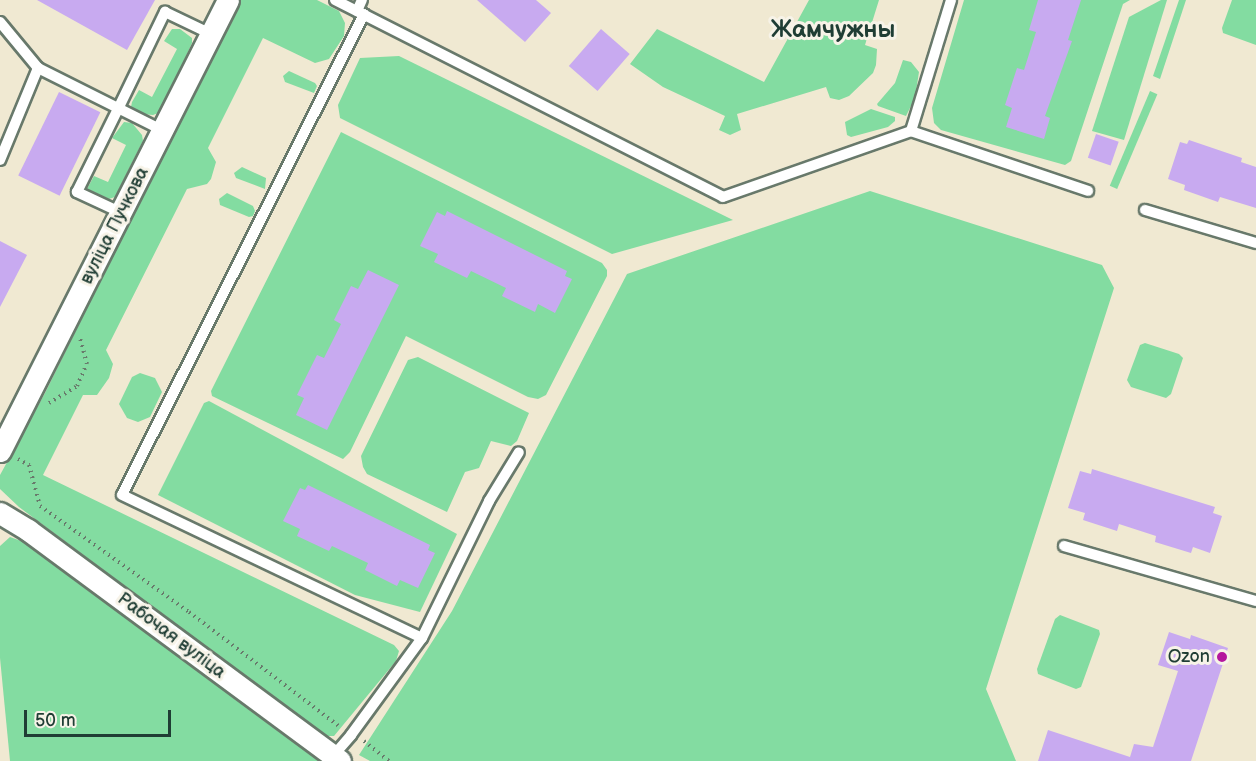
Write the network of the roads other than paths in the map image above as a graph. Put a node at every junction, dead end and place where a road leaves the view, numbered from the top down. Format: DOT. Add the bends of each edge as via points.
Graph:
graph roads {
  1 [pos="228,0"];
  2 [pos="335,0"];
  3 [pos="362,0"];
  4 [pos="951,0"];
  5 [pos="361,13"];
  6 [pos="0,22"];
  7 [pos="211,34"];
  8 [pos="38,68"];
  9 [pos="119,106"];
  10 [pos="164,131"];
  11 [pos="911,131"];
  12 [pos="0,160"];
  13 [pos="1088,191"];
  14 [pos="1145,210"];
  15 [pos="122,213"];
  16 [pos="1256,243"];
  17 [pos="0,451"];
  18 [pos="519,452"];
  19 [pos="0,513"];
  20 [pos="1064,546"];
  21 [pos="1256,601"];
  22 [pos="422,639"];
  23 [pos="337,758"];
  1 -- 7 [label="street, вуліца Пучкова"];
  2 -- 5 [label="lane"];
  3 -- 5 [label="lane"];
  4 -- 11 [label="lane"];
  5 -- 11 [label="lane" via="723,197"];
  5 -- 22 [label="lane" via="122,495"];
  6 -- 8 [label="lane"];
  7 -- 9 [label="lane" via="165,12"];
  7 -- 10 [label="street, вуліца Пучкова"];
  8 -- 9 [label="lane"];
  8 -- 12 [label="lane"];
  9 -- 10 [label="lane"];
  9 -- 15 [label="lane" via="77,192"];
  10 -- 15 [label="street, вуліца Пучкова"];
  11 -- 13 [label="lane"];
  14 -- 16 [label="lane"];
  15 -- 17 [label="street, вуліца Пучкова"];
  18 -- 22 [label="lane" via="489,501"];
  19 -- 23 [label="street, Рабочая вуліца"];
  20 -- 21 [label="lane"];
  22 -- 23 [label="lane"];
}
